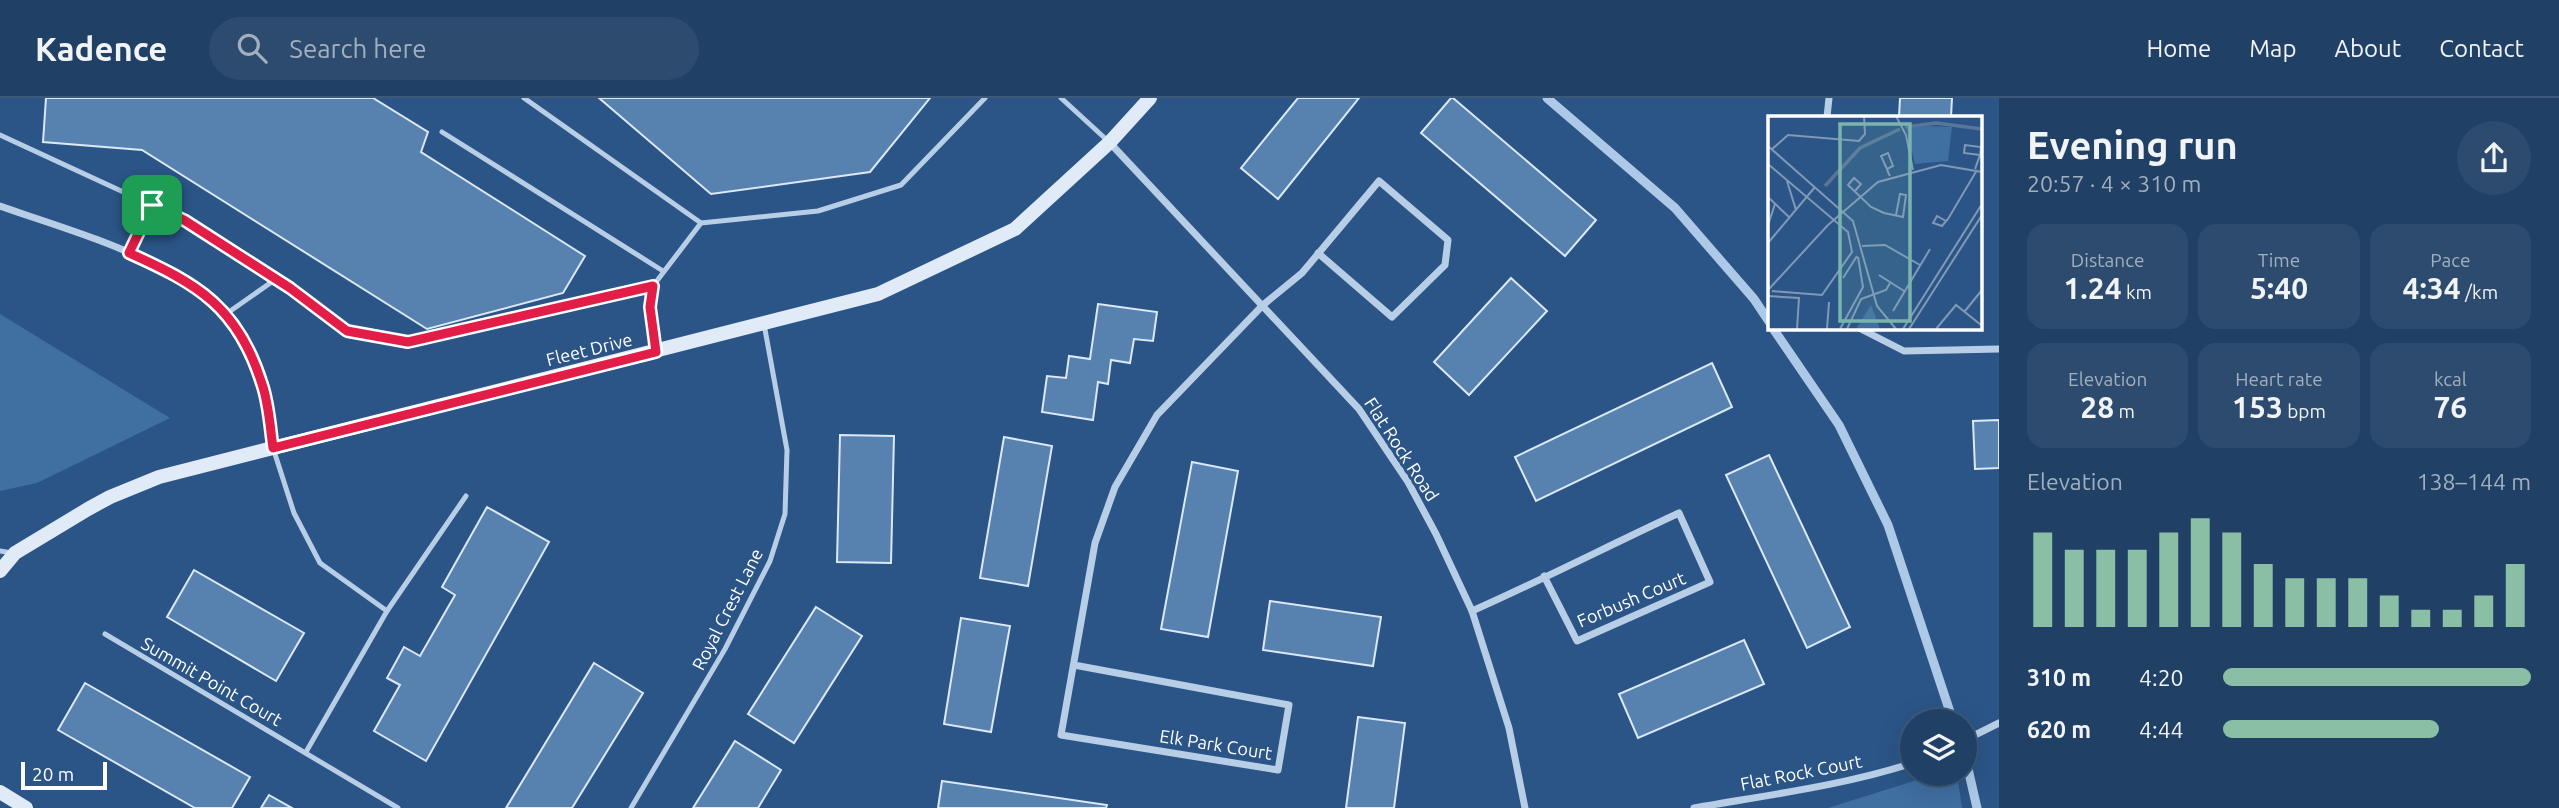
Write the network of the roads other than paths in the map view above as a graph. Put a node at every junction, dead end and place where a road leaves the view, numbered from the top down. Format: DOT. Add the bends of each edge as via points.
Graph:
graph roads {
  1 [pos="524,98"];
  2 [pos="985,98"];
  3 [pos="1061,98"];
  4 [pos="1150,98"];
  5 [pos="1829,98"];
  6 [pos="1827,116"];
  7 [pos="442,132"];
  8 [pos="0,135"];
  9 [pos="1110,142"];
  10 [pos="152,205"];
  11 [pos="0,206"];
  12 [pos="701,223"];
  13 [pos="129,253"];
  14 [pos="1318,253"];
  15 [pos="663,271"];
  16 [pos="276,279"];
  17 [pos="653,286"];
  18 [pos="1263,305"];
  19 [pos="226,314"];
  20 [pos="764,322"];
  21 [pos="1861,329"];
  22 [pos="1999,349"];
  23 [pos="656,352"];
  24 [pos="273,448"];
  25 [pos="466,496"];
  26 [pos="7,552"];
  27 [pos="0,571"];
  28 [pos="1544,576"];
  29 [pos="387,611"];
  30 [pos="1472,611"];
  31 [pos="105,634"];
  32 [pos="1074,665"];
  33 [pos="1999,723"];
  34 [pos="1977,734"];
  35 [pos="306,752"];
  36 [pos="1900,767"];
  37 [pos="0,792"];
  38 [pos="26,808"];
  39 [pos="398,808"];
  40 [pos="631,808"];
  41 [pos="1525,808"];
  42 [pos="1694,808"];
  1 -- 12 [label="lane"];
  2 -- 12 [label="lane" via="901,185 818,211"];
  3 -- 9 [label="lane"];
  4 -- 9 [label="street, Fleet Drive"];
  5 -- 6 [label="street"];
  7 -- 15 [label="lane"];
  8 -- 10 [label="lane"];
  9 -- 18 [label="street, Flat Rock Road"];
  9 -- 20 [label="street, Fleet Drive" via="1015,229 878,295"];
  10 -- 13 [label="lane"];
  10 -- 16 [label="lane" via="184,220"];
  11 -- 13 [label="street"];
  12 -- 15 [label="lane"];
  13 -- 19 [label="street" via="177,275"];
  14 -- 14 [label="street, Elk Park Court" via="1392,317 1446,265 1448,240 1379,181"];
  14 -- 18 [label="street, Elk Park Court" via="1302,273"];
  15 -- 17 [label="lane"];
  16 -- 17 [label="lane" via="347,331 408,342"];
  16 -- 19 [label="lane"];
  17 -- 23 [label="lane" via="650,307"];
  18 -- 30 [label="street, Flat Rock Road" via="1359,409 1408,482"];
  18 -- 32 [label="street, Elk Park Court" via="1157,415 1115,487 1095,543"];
  19 -- 24 [label="street" via="246,342 263,386"];
  20 -- 23 [label="street, Fleet Drive"];
  20 -- 40 [label="lane, Royal Crest Lane" via="787,450 785,514 770,561 725,649"];
  21 -- 22 [label="street" via="1904,351"];
  23 -- 24 [label="street, Fleet Drive"];
  24 -- 26 [label="street, Fleet Drive" via="159,477 110,497"];
  24 -- 29 [label="lane" via="294,513 320,564"];
  25 -- 29 [label="lane"];
  26 -- 27 [label="street, Fleet Drive"];
  28 -- 28 [label="street, Forbush Court" via="1577,641 1710,582 1679,513"];
  28 -- 30 [label="street, Forbush Court"];
  29 -- 35 [label="lane"];
  30 -- 41 [label="street, Flat Rock Road" via="1509,728"];
  31 -- 35 [label="lane, Summit Point Court"];
  32 -- 32 [label="street, Elk Park Court" via="1061,735 1278,770 1289,705"];
  33 -- 34 [label="street"];
  35 -- 39 [label="lane, Summit Point Court"];
  36 -- 42 [label="street, Flat Rock Court"];
  37 -- 38 [label="street"];
}
